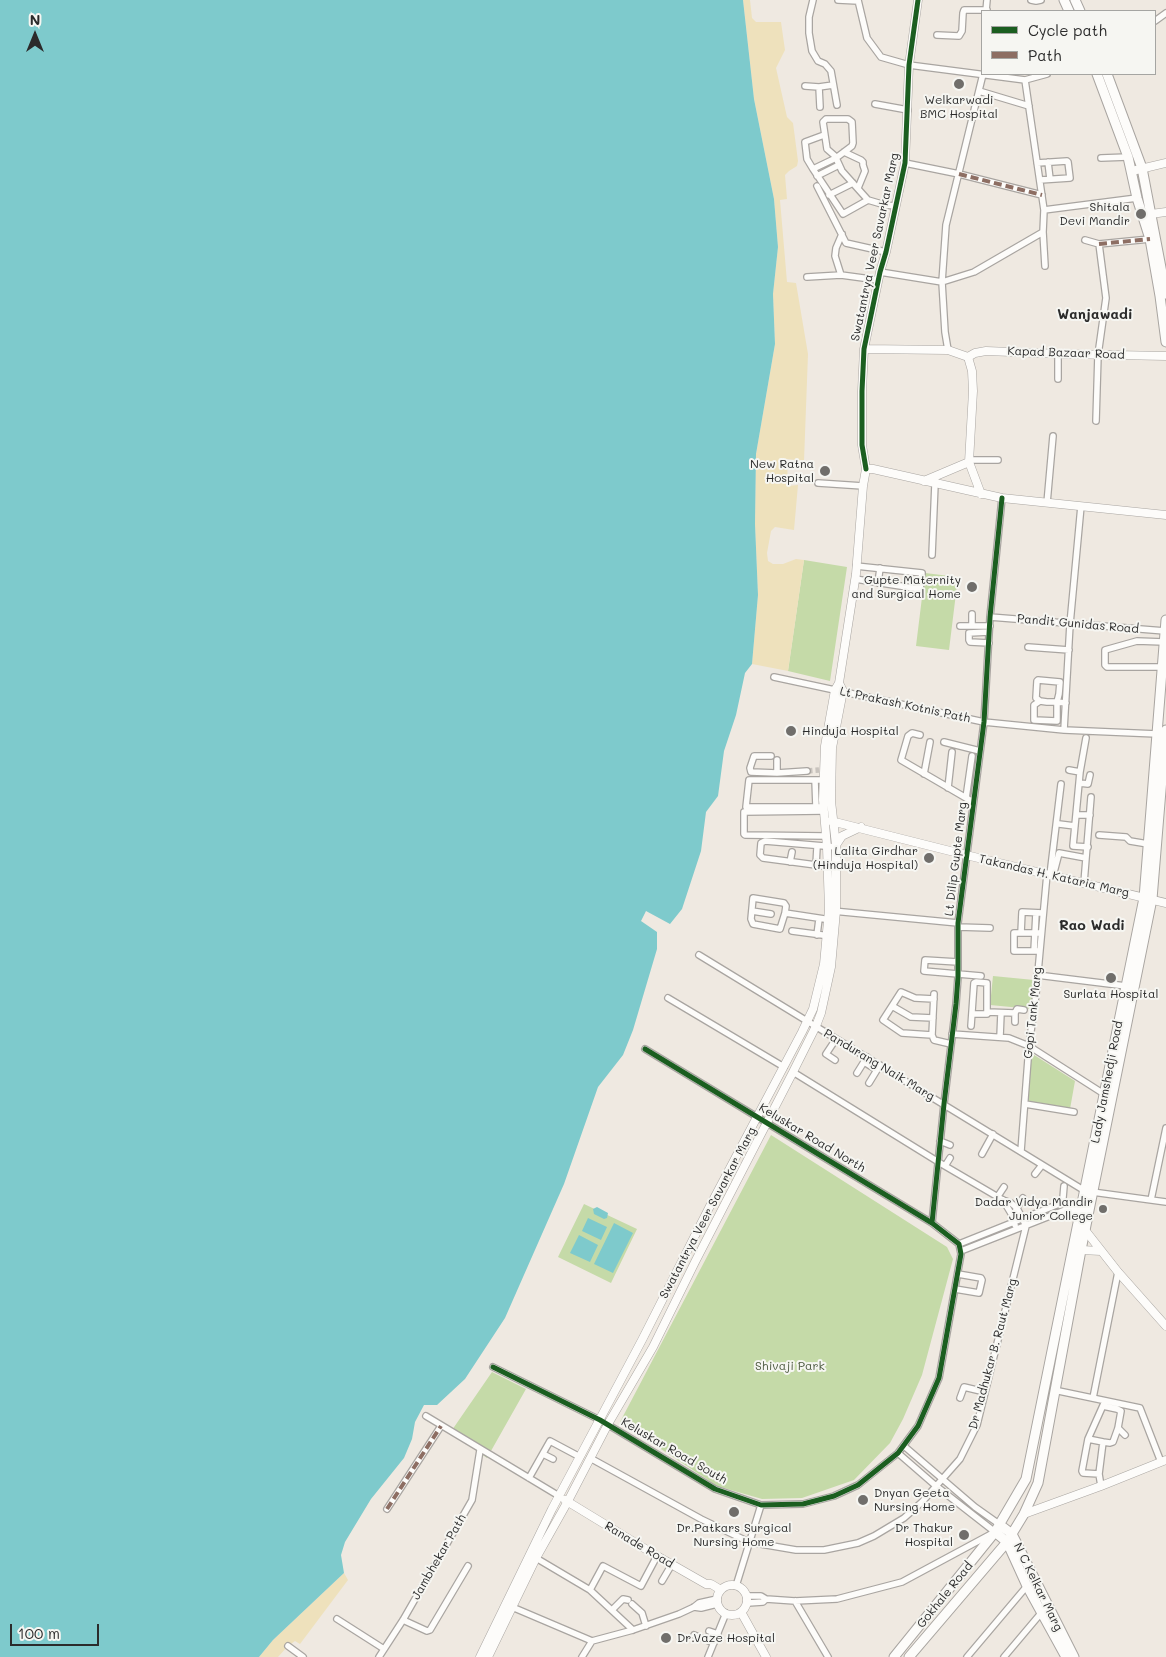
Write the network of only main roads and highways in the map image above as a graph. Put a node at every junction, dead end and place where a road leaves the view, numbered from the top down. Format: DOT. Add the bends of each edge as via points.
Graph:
graph roads {
  1 [pos="918,0"];
  2 [pos="1097,75"];
  3 [pos="1108,75"];
  4 [pos="1166,163"];
  5 [pos="1142,168"];
  6 [pos="1132,171"];
  7 [pos="1166,212"];
  8 [pos="1151,214"];
  9 [pos="1166,294"];
  10 [pos="1166,342"];
  11 [pos="864,349"];
  12 [pos="1166,356"];
  13 [pos="968,357"];
  14 [pos="969,461"];
  15 [pos="866,469"];
  16 [pos="924,481"];
  17 [pos="981,494"];
  18 [pos="1166,515"];
  19 [pos="1166,620"];
  20 [pos="1165,631"];
  21 [pos="839,688"];
  22 [pos="1164,732"];
  23 [pos="1163,803"];
  24 [pos="829,821"];
  25 [pos="861,827"];
  26 [pos="836,846"];
  27 [pos="1148,899"];
  28 [pos="1166,903"];
  29 [pos="832,911"];
  30 [pos="830,936"];
  31 [pos="1090,1194"];
  32 [pos="1065,1210"];
  33 [pos="1080,1216"];
  34 [pos="1085,1230"];
  35 [pos="1081,1250"];
  36 [pos="1101,1251"];
  37 [pos="1166,1326"];
  38 [pos="604,1422"];
  39 [pos="1163,1461"];
  40 [pos="559,1496"];
  41 [pos="568,1501"];
  42 [pos="1024,1514"];
  43 [pos="997,1528"];
  44 [pos="1010,1538"];
  45 [pos="718,1597"];
  46 [pos="741,1612"];
  47 [pos="480,1657"];
  48 [pos="488,1657"];
  49 [pos="766,1657"];
  50 [pos="894,1657"];
  51 [pos="909,1657"];
  52 [pos="1066,1657"];
  53 [pos="1074,1657"];
  1 -- 11 [label="main road, Swatantrya Veer Savarkar Marg" via="909,65 905,163"];
  2 -- 6 [label="main road"];
  3 -- 5 [label="main road"];
  4 -- 5 [label="main road"];
  5 -- 6 [label="main road"];
  5 -- 8 [label="main road"];
  6 -- 10 [label="main road" via="1150,239"];
  7 -- 8 [label="main road"];
  8 -- 9 [label="main road"];
  11 -- 13 [label="main road" via="948,350"];
  11 -- 15 [label="main road, Swatantrya Veer Savarkar Marg" via="862,445"];
  12 -- 13 [label="main road, Kapad Bazaar Road" via="986,350"];
  13 -- 14 [label="main road" via="973,391"];
  14 -- 16 [label="main road"];
  14 -- 17 [label="main road"];
  15 -- 16 [label="main road"];
  15 -- 21 [label="main road, Swatantrya Veer Savarkar Marg" via="855,580"];
  16 -- 17 [label="main road"];
  17 -- 18 [label="main road"];
  19 -- 20 [label="main road, Lady Jamshedji Road"];
  20 -- 22 [label="main road, Lady Jamshedji Road" via="1162,667"];
  21 -- 24 [label="main road, Swatantrya Veer Savarkar Marg"];
  21 -- 24 [label="main road, Swatantrya Veer Savarkar Marg" via="819,780 821,808"];
  22 -- 23 [label="main road, Lady Jamshedji Road"];
  22 -- 27 [label="main road, Lady Jamshedji Road" via="1148,844"];
  23 -- 27 [label="main road, Lady Jamshedji Road"];
  24 -- 25 [label="main road, Takandas H. Kataria Marg"];
  24 -- 26 [label="main road, Swatantrya Veer Savarkar Marg"];
  24 -- 29 [label="main road, Swatantrya Veer Savarkar Marg" via="826,836"];
  25 -- 26 [label="main road" via="842,836"];
  25 -- 27 [label="main road, Takandas H. Kataria Marg"];
  26 -- 29 [label="main road, Swatantrya Veer Savarkar Marg"];
  27 -- 28 [label="main road, Takandas H. Kataria Marg"];
  27 -- 31 [label="main road, Lady Jamshedji Road"];
  27 -- 31 [label="main road, Lady Jamshedji Road" via="1104,1094"];
  29 -- 30 [label="main road, Swatantrya Veer Savarkar Marg"];
  30 -- 38 [label="main road, Swatantrya Veer Savarkar Marg" via="808,1021 718,1190"];
  30 -- 38 [label="main road, Swatantrya Veer Savarkar Marg" via="831,967 816,1026 653,1346"];
  31 -- 33 [label="main road, Lady Jamshedji Road" via="1082,1203"];
  31 -- 34 [label="main road, Lady Jamshedji Road"];
  32 -- 33 [label="main road" via="1076,1211"];
  33 -- 43 [label="main road, Lady Jamshedji Road" via="1026,1479"];
  34 -- 35 [label="main road, Lady Jamshedji Road"];
  34 -- 36 [label="main road"];
  35 -- 36 [label="main road"];
  35 -- 42 [label="main road, Lady Jamshedji Road" via="1038,1482"];
  36 -- 37 [label="main road"];
  38 -- 40 [label="main road, Swatantrya Veer Savarkar Marg"];
  38 -- 41 [label="main road, Swatantrya Veer Savarkar Marg"];
  39 -- 42 [label="main road"];
  40 -- 41 [label="main road, Ranade Road"];
  40 -- 47 [label="main road, Swatantrya Veer Savarkar Marg"];
  41 -- 45 [label="main road, Ranade Road" via="657,1556 668,1568 711,1584"];
  41 -- 48 [label="main road, Swatantrya Veer Savarkar Marg"];
  42 -- 44 [label="main road, Lady Jamshedji Road"];
  43 -- 44 [label="main road, N C Kelkar Marg"];
  43 -- 50 [label="main road, Gokhale Road"];
  44 -- 51 [label="main road, Gokhale Road"];
  44 -- 52 [label="main road, N C Kelkar Marg" via="1027,1586"];
  44 -- 53 [label="main road, N C Kelkar Marg"];
  45 -- 46 [label="main road" via="720,1608 726,1612"];
  45 -- 46 [label="main road" via="727,1586 743,1590 748,1599"];
  46 -- 49 [label="main road"];
}
